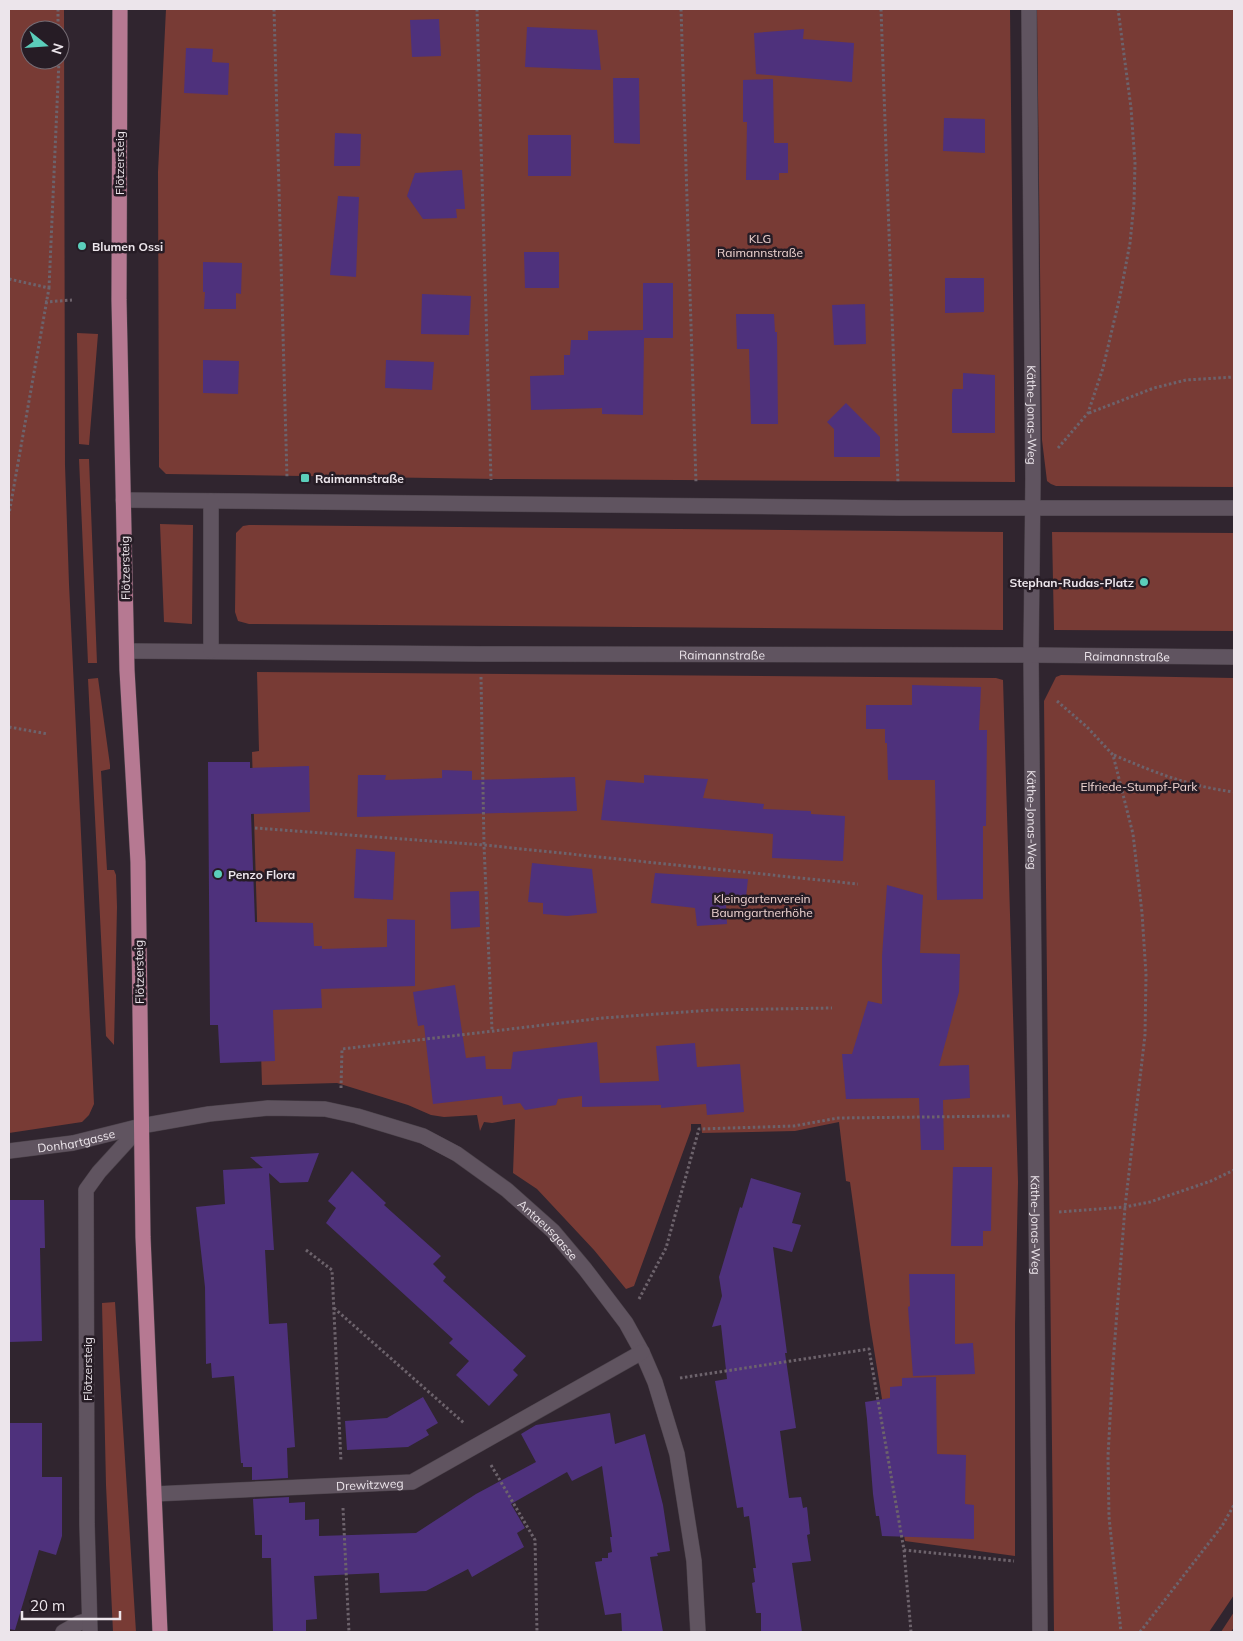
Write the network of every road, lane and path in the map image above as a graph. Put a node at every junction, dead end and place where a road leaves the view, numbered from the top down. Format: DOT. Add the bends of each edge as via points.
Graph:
graph roads {
  1 [pos="120,9"];
  2 [pos="274,9"];
  3 [pos="477,9"];
  4 [pos="681,9"];
  5 [pos="881,9"];
  6 [pos="1029,9"];
  7 [pos="1118,9"];
  8 [pos="59,70"];
  9 [pos="9,279"];
  10 [pos="48,288"];
  11 [pos="72,300"];
  12 [pos="45,302"];
  13 [pos="1234,378"];
  14 [pos="1088,413"];
  15 [pos="1032,478"];
  16 [pos="123,500"];
  17 [pos="211,501"];
  18 [pos="287,501"];
  19 [pos="492,504"];
  20 [pos="697,505"];
  21 [pos="899,508"];
  22 [pos="1032,508"];
  23 [pos="1234,508"];
  24 [pos="9,514"];
  25 [pos="127,650"];
  26 [pos="211,651"];
  27 [pos="481,654"];
  28 [pos="1031,655"];
  29 [pos="1234,657"];
  30 [pos="1054,699"];
  31 [pos="9,727"];
  32 [pos="48,734"];
  33 [pos="1114,755"];
  34 [pos="1234,792"];
  35 [pos="255,828"];
  36 [pos="484,845"];
  37 [pos="858,884"];
  38 [pos="832,1008"];
  39 [pos="492,1030"];
  40 [pos="338,1112"];
  41 [pos="1036,1116"];
  42 [pos="141,1126"];
  43 [pos="9,1152"];
  44 [pos="1234,1170"];
  45 [pos="1125,1207"];
  46 [pos="1037,1214"];
  47 [pos="306,1250"];
  48 [pos="334,1308"];
  49 [pos="626,1323"];
  50 [pos="642,1352"];
  51 [pos="655,1382"];
  52 [pos="478,1445"];
  53 [pos="342,1485"];
  54 [pos="154,1494"];
  55 [pos="1234,1505"];
  56 [pos="904,1550"];
  57 [pos="1039,1564"];
  58 [pos="89,1626"];
  59 [pos="63,1632"];
  60 [pos="160,1632"];
  61 [pos="349,1632"];
  62 [pos="537,1632"];
  63 [pos="698,1632"];
  64 [pos="911,1632"];
  65 [pos="1040,1632"];
  66 [pos="1120,1632"];
  67 [pos="1140,1632"];
  1 -- 16 [label="main road, Flötzersteig" via="119,300"];
  2 -- 18 [label="path"];
  3 -- 19 [label="path"];
  4 -- 20 [label="path"];
  5 -- 21 [label="path"];
  6 -- 15 [label="street, Käthe-Jonas-Weg"];
  7 -- 14 [label="path" via="1131,108 1134,203 1120,296 1103,368"];
  8 -- 10 [label="path"];
  9 -- 10 [label="path"];
  10 -- 12 [label="path"];
  11 -- 12 [label="path"];
  12 -- 24 [label="path"];
  13 -- 14 [label="path" via="1186,380"];
  14 -- 15 [label="path"];
  15 -- 22 [label="street, Käthe-Jonas-Weg"];
  16 -- 17 [label="street"];
  16 -- 25 [label="main road, Flötzersteig"];
  17 -- 18 [label="street"];
  17 -- 26 [label="street"];
  18 -- 19 [label="street"];
  19 -- 20 [label="street"];
  20 -- 21 [label="street"];
  21 -- 22 [label="street"];
  22 -- 23 [label="street"];
  22 -- 28 [label="street, Käthe-Jonas-Weg"];
  25 -- 26 [label="street, Raimannstraße"];
  25 -- 42 [label="main road, Flötzersteig" via="138,862"];
  26 -- 27 [label="street, Raimannstraße"];
  27 -- 28 [label="street, Raimannstraße"];
  27 -- 36 [label="path"];
  28 -- 29 [label="street, Raimannstraße"];
  28 -- 41 [label="street, Käthe-Jonas-Weg"];
  30 -- 33 [label="path"];
  31 -- 32 [label="path"];
  33 -- 34 [label="path" via="1185,783"];
  33 -- 45 [label="path" via="1132,834 1146,974 1145,1035"];
  35 -- 36 [label="path"];
  36 -- 37 [label="path"];
  36 -- 39 [label="path"];
  38 -- 39 [label="path" via="712,1010"];
  39 -- 40 [label="path" via="342,1049"];
  40 -- 42 [label="street, Antaeusgasse" via="268,1108"];
  40 -- 49 [label="street, Antaeusgasse" via="423,1136 457,1154 507,1190 553,1231"];
  41 -- 46 [label="street, Käthe-Jonas-Weg"];
  41 -- 49 [label="path" via="838,1118 794,1126 699,1129 666,1248"];
  42 -- 43 [label="street, Donhartgasse" via="73,1143"];
  42 -- 54 [label="main road, Flötzersteig" via="142,1237"];
  42 -- 58 [label="street, Flötzersteig" via="86,1190"];
  44 -- 45 [label="path" via="1150,1202"];
  45 -- 46 [label="path"];
  45 -- 66 [label="path" via="1108,1456 1109,1518"];
  46 -- 57 [label="street, Käthe-Jonas-Weg"];
  47 -- 48 [label="path" via="332,1270"];
  48 -- 52 [label="path" via="468,1426"];
  48 -- 53 [label="path"];
  49 -- 50 [label="street, Antaeusgasse"];
  50 -- 51 [label="street, Antaeusgasse"];
  50 -- 52 [label="street, Drewitzweg"];
  51 -- 56 [label="path" via="869,1349"];
  51 -- 63 [label="street, Antaeusgasse" via="677,1454 694,1561"];
  52 -- 53 [label="street, Drewitzweg" via="412,1482"];
  52 -- 62 [label="path" via="535,1540"];
  53 -- 54 [label="street, Drewitzweg"];
  53 -- 61 [label="path"];
  54 -- 60 [label="main road, Flötzersteig"];
  55 -- 67 [label="path" via="1222,1526"];
  56 -- 57 [label="path"];
  56 -- 64 [label="path"];
  57 -- 65 [label="street, Käthe-Jonas-Weg"];
  58 -- 59 [label="street" via="79,1623"];
}
